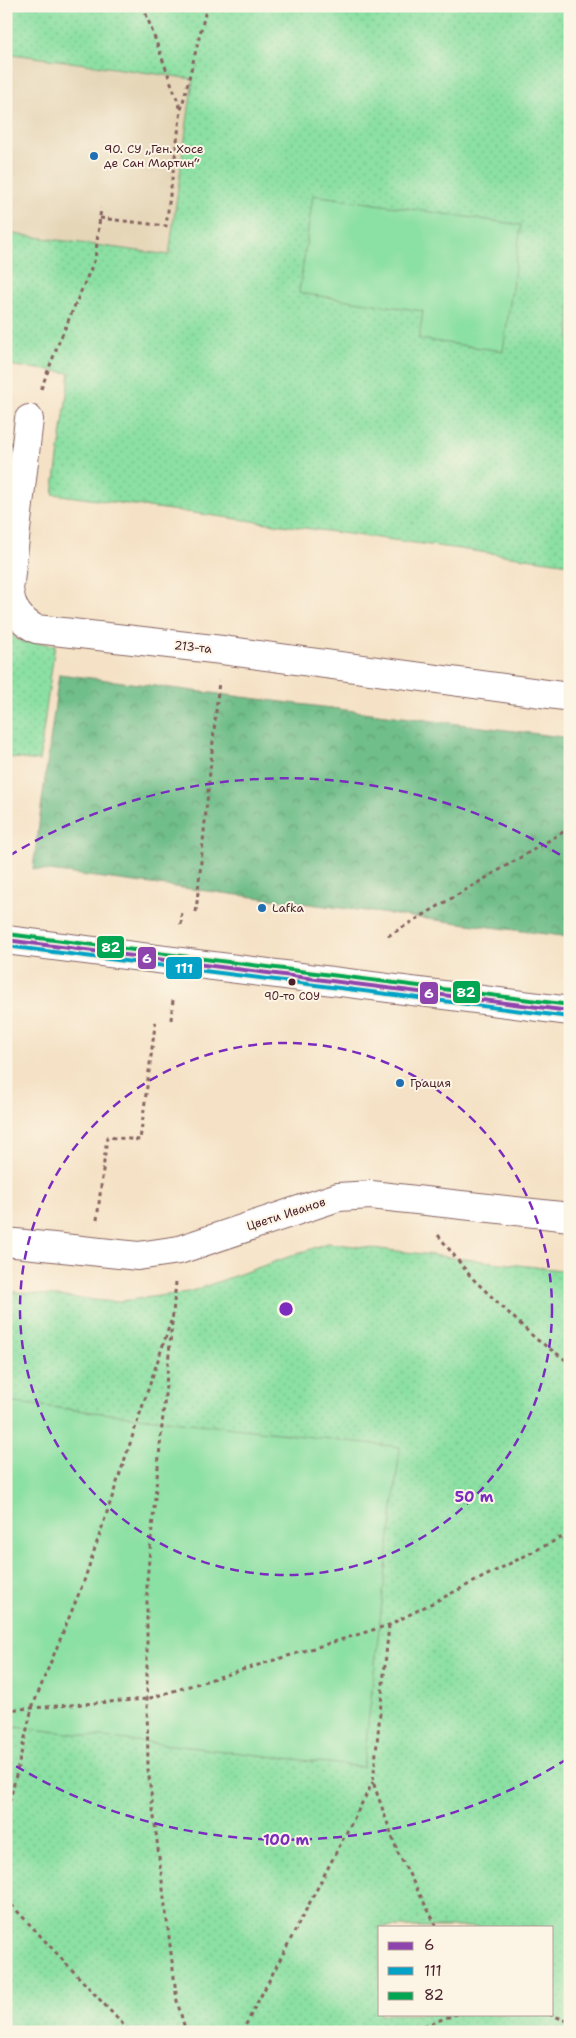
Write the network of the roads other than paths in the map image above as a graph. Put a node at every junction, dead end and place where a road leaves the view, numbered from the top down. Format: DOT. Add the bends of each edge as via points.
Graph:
graph roads {
  1 [pos="29,420"];
  2 [pos="570,697"];
  3 [pos="6,940"];
  4 [pos="570,1011"];
  5 [pos="570,1217"];
  6 [pos="6,1242"];
  1 -- 2 [label="street, 213-та" via="9,590 16,614 36,629 222,650"];
  3 -- 4 [label="street"];
  5 -- 6 [label="street, Цвети Иванов" via="371,1195 338,1197 179,1250 138,1256"];
}
